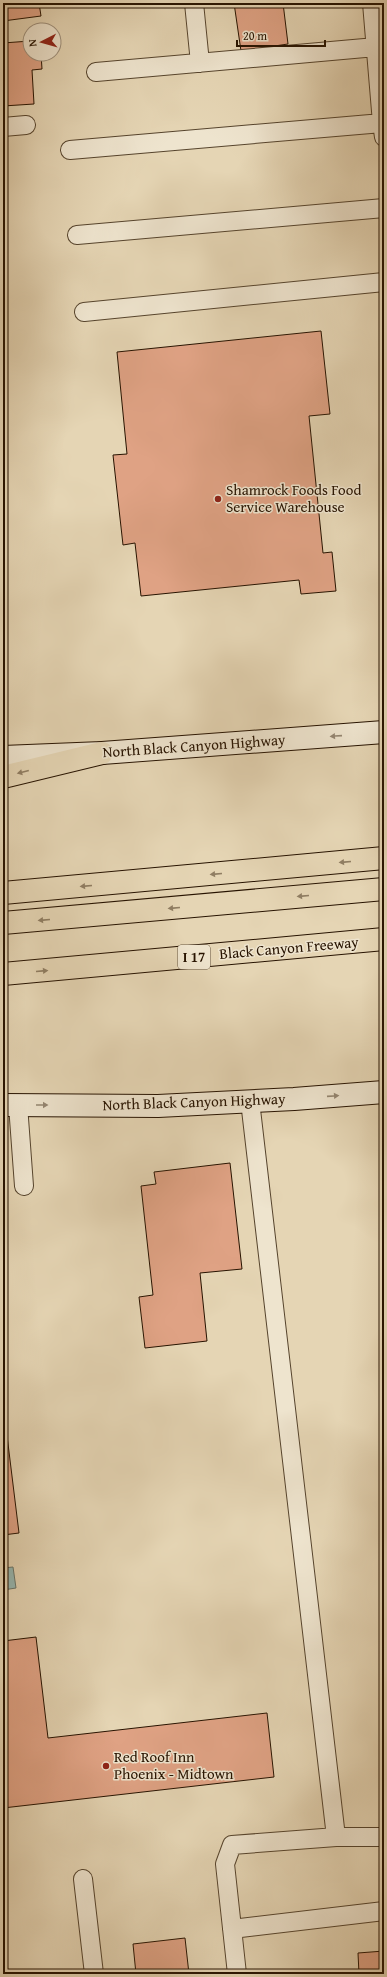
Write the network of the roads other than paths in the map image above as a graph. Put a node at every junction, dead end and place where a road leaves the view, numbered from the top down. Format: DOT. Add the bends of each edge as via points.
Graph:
graph roads {
  1 [pos="194,3"];
  2 [pos="372,3"];
  3 [pos="376,47"];
  4 [pos="200,63"];
  5 [pos="96,72"];
  6 [pos="26,125"];
  7 [pos="3,127"];
  8 [pos="383,130"];
  9 [pos="70,150"];
  10 [pos="384,208"];
  11 [pos="77,235"];
  12 [pos="384,282"];
  13 [pos="84,312"];
  14 [pos="384,732"];
  15 [pos="102,753"];
  16 [pos="3,757"];
  17 [pos="3,777"];
  18 [pos="384,858"];
  19 [pos="384,889"];
  20 [pos="3,893"];
  21 [pos="3,923"];
  22 [pos="384,939"];
  23 [pos="3,974"];
  24 [pos="384,1092"];
  25 [pos="250,1101"];
  26 [pos="10,1105"];
  27 [pos="24,1186"];
  28 [pos="336,1837"];
  29 [pos="384,1837"];
  30 [pos="82,1879"];
  31 [pos="384,1911"];
  32 [pos="232,1929"];
  33 [pos="94,1974"];
  34 [pos="237,1974"];
  1 -- 4 [label="lane"];
  2 -- 3 [label="lane"];
  3 -- 4 [label="lane"];
  3 -- 8 [label="lane"];
  4 -- 5 [label="lane"];
  6 -- 7 [label="lane"];
  8 -- 9 [label="lane"];
  10 -- 11 [label="lane"];
  12 -- 13 [label="lane"];
  14 -- 15 [label="main road, North Black Canyon Highway, one-way"];
  15 -- 16 [label="main road, North Black Canyon Highway"];
  15 -- 17 [label="highway, one-way"];
  18 -- 20 [label="highway, one-way"];
  19 -- 21 [label="highway, one-way"];
  23 -- 22 [label="highway, Black Canyon Freeway / I 17, one-way"];
  25 -- 24 [label="main road, North Black Canyon Highway, one-way"];
  26 -- 25 [label="main road, North Black Canyon Highway, one-way" via="158,1106"];
  25 -- 28 [label="lane"];
  26 -- 27 [label="lane"];
  28 -- 29 [label="lane"];
  28 -- 32 [label="lane" via="232,1845 225,1864"];
  30 -- 33 [label="lane"];
  31 -- 32 [label="lane"];
  32 -- 34 [label="lane"];
}
